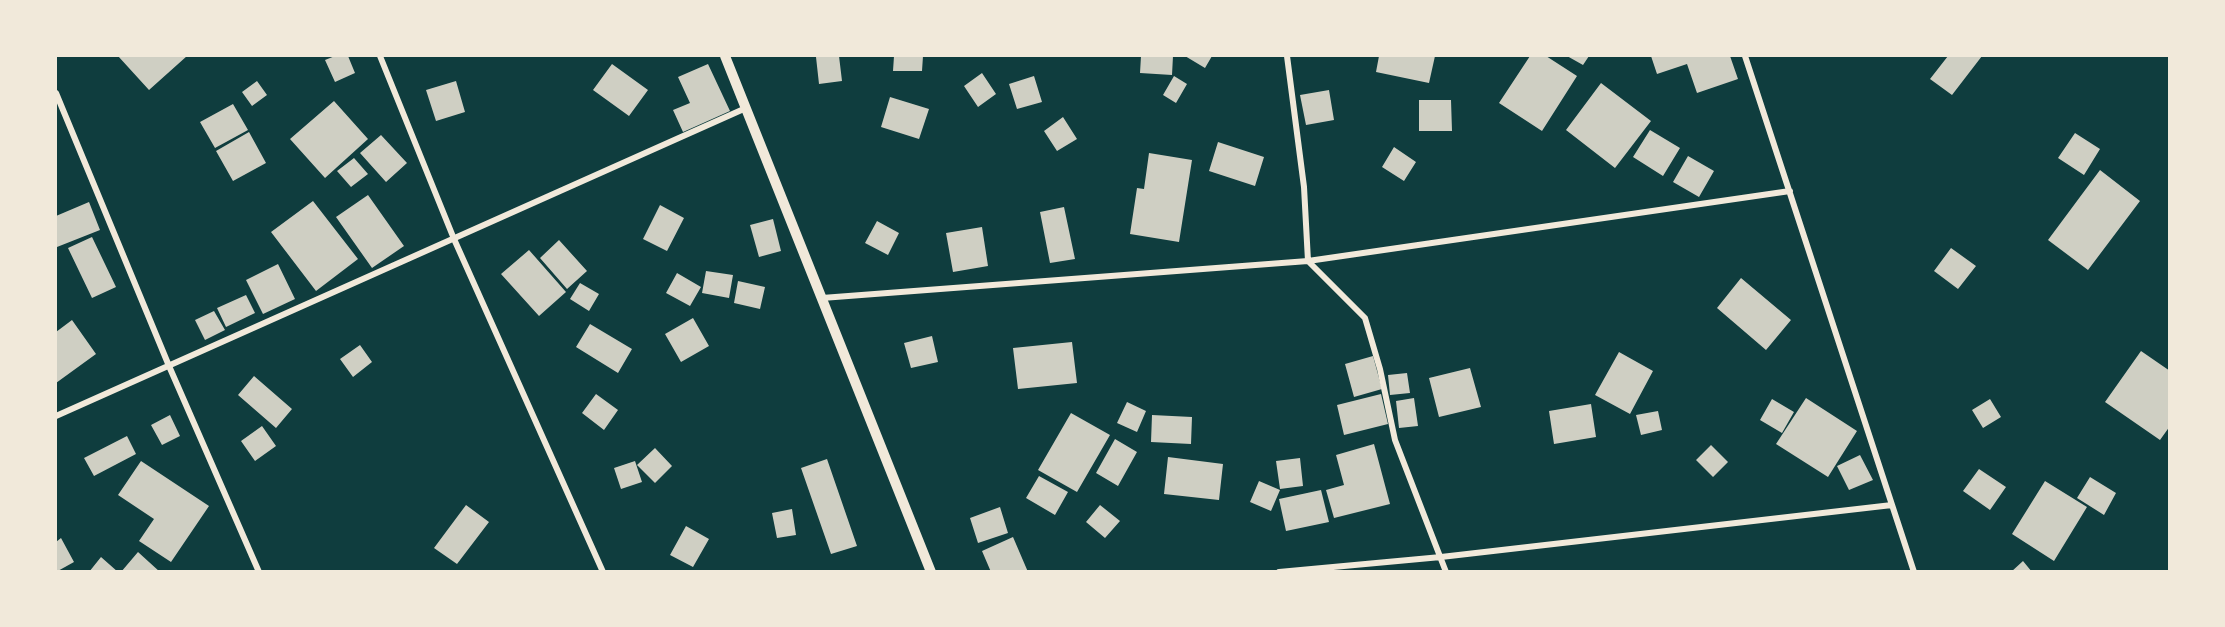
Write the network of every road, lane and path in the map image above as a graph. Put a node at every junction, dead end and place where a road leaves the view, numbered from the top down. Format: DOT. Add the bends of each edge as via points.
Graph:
graph roads {
  1 [pos="380,56"];
  2 [pos="725,56"];
  3 [pos="1287,56"];
  4 [pos="1745,56"];
  5 [pos="56,93"];
  6 [pos="746,108"];
  7 [pos="1790,191"];
  8 [pos="454,239"];
  9 [pos="1308,261"];
  10 [pos="822,298"];
  11 [pos="169,366"];
  12 [pos="56,416"];
  13 [pos="1892,505"];
  14 [pos="1441,557"];
  15 [pos="259,572"];
  16 [pos="603,572"];
  17 [pos="931,572"];
  18 [pos="1279,572"];
  19 [pos="1446,572"];
  20 [pos="1914,572"];
  1 -- 8 [label="street"];
  2 -- 6 [label="street"];
  3 -- 9 [label="street" via="1304,187"];
  4 -- 7 [label="street"];
  5 -- 11 [label="street"];
  6 -- 8 [label="street"];
  6 -- 10 [label="street"];
  7 -- 9 [label="street"];
  7 -- 13 [label="street"];
  8 -- 11 [label="street"];
  8 -- 16 [label="street"];
  9 -- 10 [label="street"];
  9 -- 14 [label="street" via="1365,318 1395,440"];
  10 -- 17 [label="street"];
  11 -- 12 [label="street"];
  11 -- 15 [label="street"];
  13 -- 14 [label="street"];
  13 -- 20 [label="street"];
  14 -- 18 [label="street"];
  14 -- 19 [label="street"];
}
